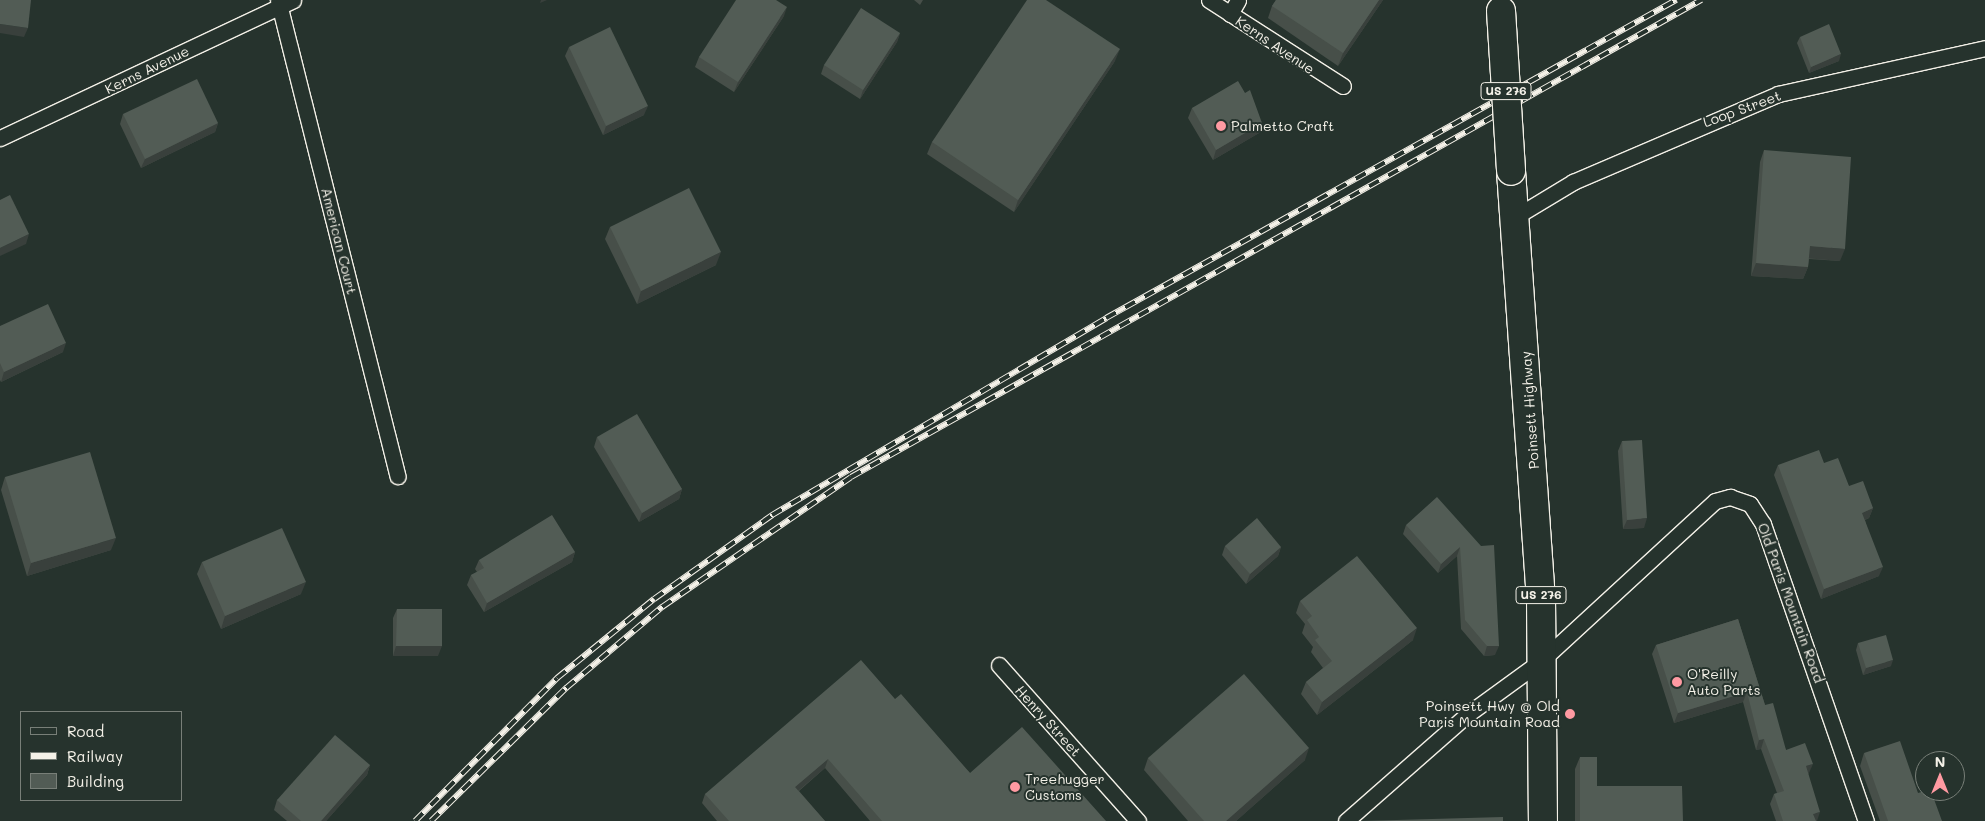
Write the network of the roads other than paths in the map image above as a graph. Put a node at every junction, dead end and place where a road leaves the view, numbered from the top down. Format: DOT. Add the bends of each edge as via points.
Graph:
graph roads {
  1 [pos="1209,0"];
  2 [pos="1238,0"];
  3 [pos="283,2"];
  4 [pos="1501,5"];
  5 [pos="1230,14"];
  6 [pos="1985,48"];
  7 [pos="1343,86"];
  8 [pos="0,138"];
  9 [pos="1515,217"];
  10 [pos="398,476"];
  11 [pos="1541,661"];
  12 [pos="999,665"];
  13 [pos="1138,821"];
  14 [pos="1346,821"];
  15 [pos="1543,821"];
  16 [pos="1866,821"];
  1 -- 5 [label="street, Kerns Avenue"];
  2 -- 5 [label="street"];
  3 -- 8 [label="street, Kerns Avenue"];
  3 -- 10 [label="street, American Court"];
  4 -- 9 [label="highway, Poinsett Highway / US 276, bridge"];
  5 -- 7 [label="street, Kerns Avenue"];
  6 -- 9 [label="street, Loop Street" via="1778,94 1573,182"];
  9 -- 11 [label="highway, Poinsett Highway / US 276" via="1527,369"];
  11 -- 14 [label="street, Old Paris Mountain Road" via="1468,714"];
  11 -- 15 [label="highway, Poinsett Highway / US 276"];
  11 -- 16 [label="street, Old Paris Mountain Road" via="1715,501 1741,499 1757,510 1763,524"];
  12 -- 13 [label="street, Henry Street"];
}
